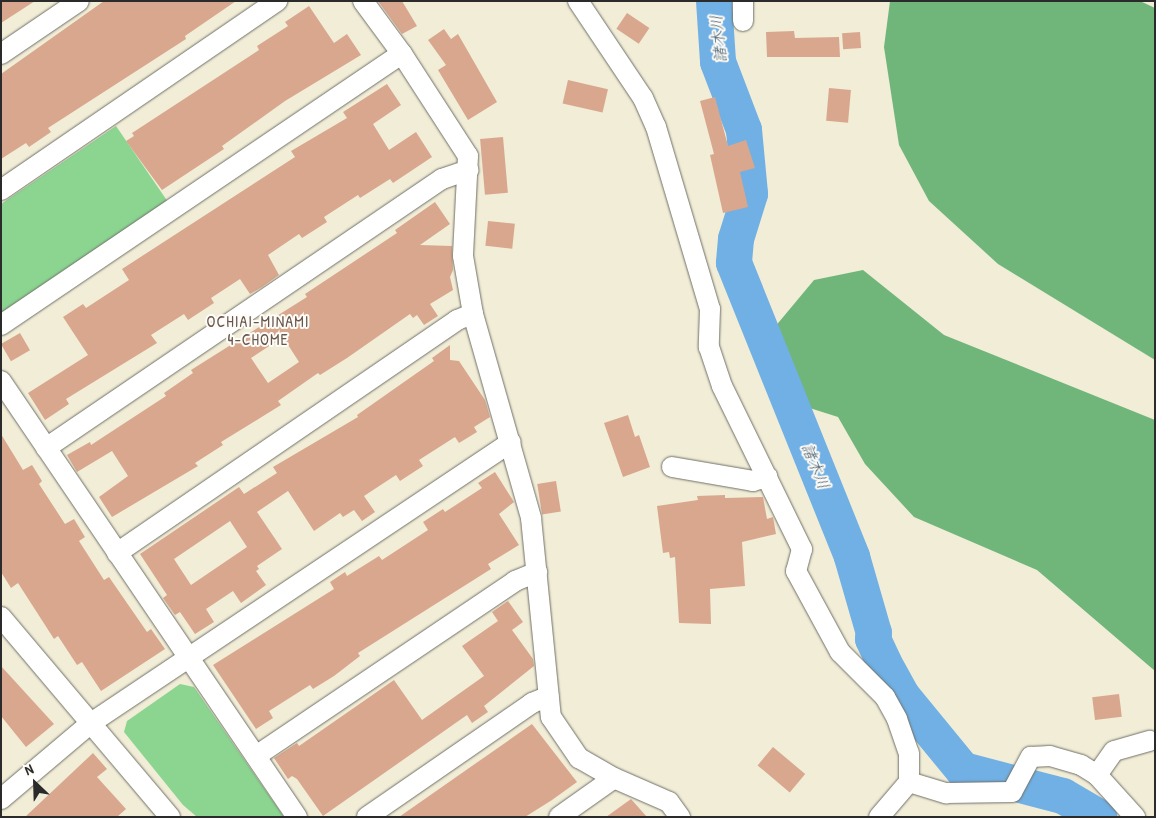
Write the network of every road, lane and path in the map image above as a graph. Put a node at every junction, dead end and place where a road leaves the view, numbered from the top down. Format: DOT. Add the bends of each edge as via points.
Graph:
graph roads {
  1 [pos="79,1"];
  2 [pos="277,1"];
  3 [pos="362,1"];
  4 [pos="578,1"];
  5 [pos="1,54"];
  6 [pos="402,54"];
  7 [pos="468,170"];
  8 [pos="1,190"];
  9 [pos="473,314"];
  10 [pos="1,325"];
  11 [pos="1,381"];
  12 [pos="511,442"];
  13 [pos="46,448"];
  14 [pos="672,467"];
  15 [pos="767,477"];
  16 [pos="117,553"];
  17 [pos="537,572"];
  18 [pos="1,617"];
  19 [pos="188,658"];
  20 [pos="549,696"];
  21 [pos="91,723"];
  22 [pos="1150,741"];
  23 [pos="256,756"];
  24 [pos="1098,774"];
  25 [pos="614,778"];
  26 [pos="909,782"];
  27 [pos="1,799"];
  28 [pos="1,813"];
  29 [pos="4,817"];
  30 [pos="170,817"];
  31 [pos="297,817"];
  32 [pos="367,817"];
  33 [pos="559,817"];
  34 [pos="680,817"];
  35 [pos="879,817"];
  36 [pos="1135,817"];
  1 -- 5 [label="street"];
  2 -- 8 [label="street"];
  3 -- 6 [label="street"];
  4 -- 15 [label="street" via="643,98 656,127 710,310 710,347 722,386"];
  6 -- 7 [label="street" via="468,156"];
  6 -- 10 [label="street"];
  7 -- 9 [label="street" via="463,256"];
  7 -- 13 [label="street" via="442,179"];
  9 -- 12 [label="street"];
  9 -- 16 [label="street" via="457,320"];
  11 -- 13 [label="street"];
  12 -- 17 [label="street" via="531,518"];
  12 -- 19 [label="street"];
  13 -- 16 [label="street"];
  14 -- 15 [label="street" via="753,481"];
  15 -- 26 [label="street" via="802,549 796,572 840,652 885,697 897,719 909,753"];
  16 -- 19 [label="street"];
  17 -- 20 [label="street"];
  17 -- 23 [label="street" via="515,581"];
  18 -- 21 [label="street"];
  19 -- 21 [label="street"];
  19 -- 23 [label="street"];
  20 -- 25 [label="street" via="551,717 580,758"];
  20 -- 32 [label="street" via="532,703"];
  21 -- 27 [label="street"];
  21 -- 30 [label="street"];
  22 -- 24 [label="street" via="1114,751"];
  23 -- 31 [label="street"];
  24 -- 26 [label="street" via="1050,756 1031,757 1012,792 946,793"];
  24 -- 36 [label="street"];
  25 -- 33 [label="street"];
  25 -- 34 [label="street" via="669,802"];
  26 -- 35 [label="street"];
  28 -- 29 [label="street"];
}
